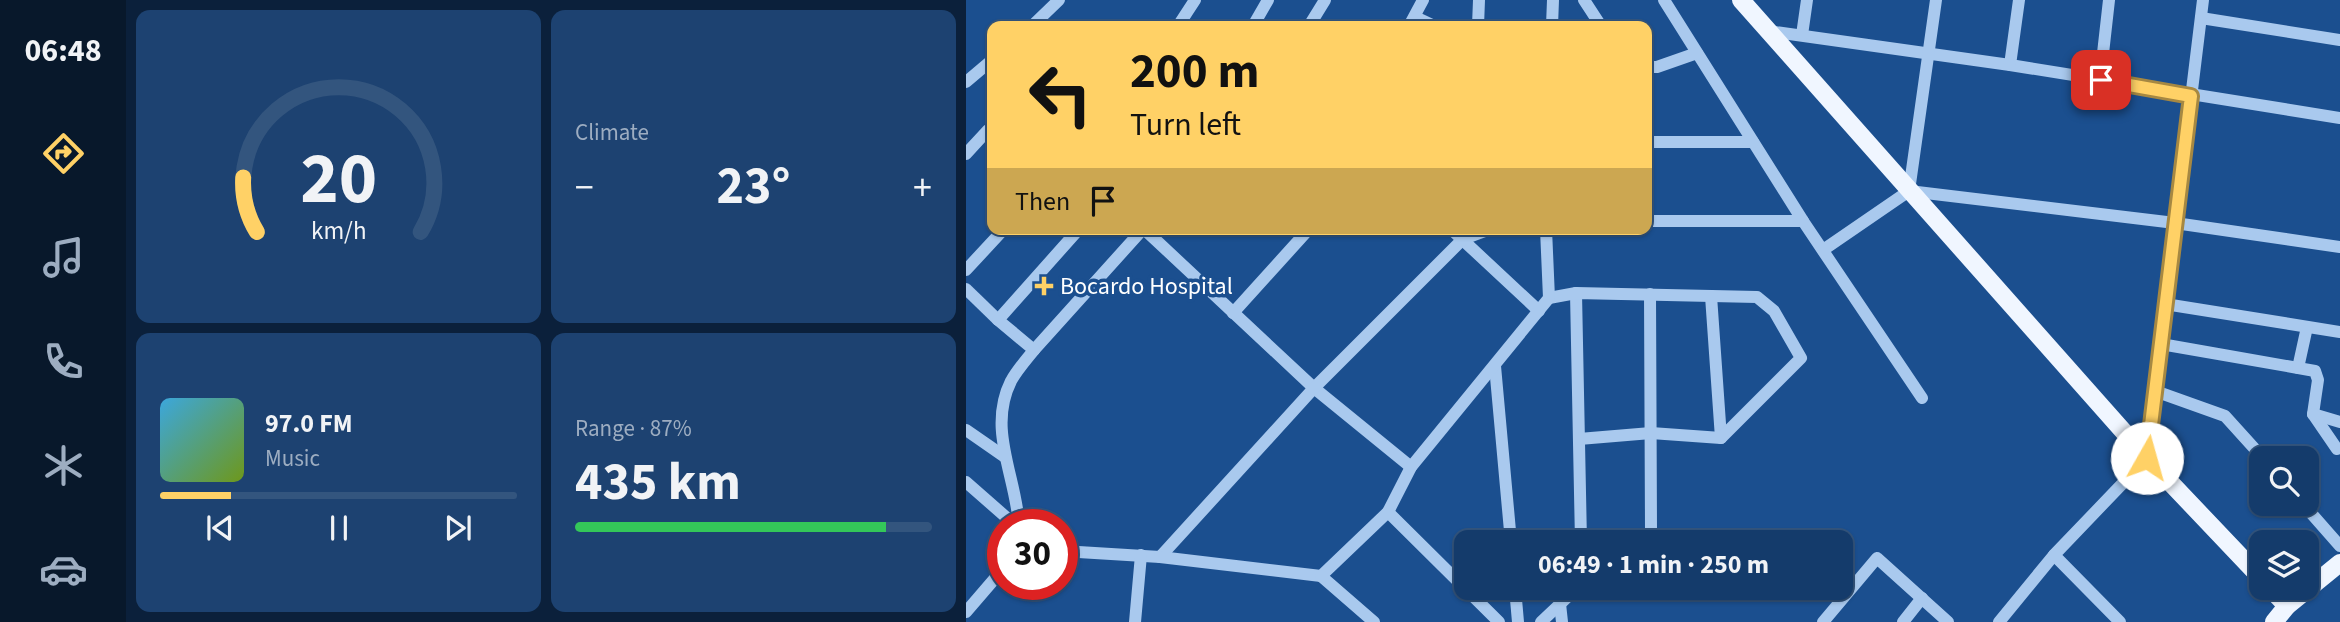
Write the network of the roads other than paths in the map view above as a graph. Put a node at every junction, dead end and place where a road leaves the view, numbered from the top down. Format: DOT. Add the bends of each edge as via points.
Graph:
graph roads {
  1 [pos="1059,0"];
  2 [pos="1195,0"];
  3 [pos="1268,0"];
  4 [pos="1325,0"];
  5 [pos="1423,0"];
  6 [pos="1479,0"];
  7 [pos="1553,0"];
  8 [pos="1584,0"];
  9 [pos="1664,0"];
  10 [pos="1741,0"];
  11 [pos="1807,0"];
  12 [pos="1936,0"];
  13 [pos="2019,0"];
  14 [pos="2109,0"];
  15 [pos="2203,0"];
  16 [pos="2201,18"];
  17 [pos="1037,21"];
  18 [pos="1181,21"];
  19 [pos="1256,21"];
  20 [pos="1312,21"];
  21 [pos="1412,21"];
  22 [pos="1478,21"];
  23 [pos="1552,21"];
  24 [pos="1598,21"];
  25 [pos="1765,30"];
  26 [pos="1802,35"];
  27 [pos="2340,40"];
  28 [pos="1697,53"];
  29 [pos="1928,53"];
  30 [pos="987,64"];
  31 [pos="2010,65"];
  32 [pos="1652,67"];
  33 [pos="2101,80"];
  34 [pos="966,82"];
  35 [pos="2191,96"];
  36 [pos="2340,118"];
  37 [pos="987,131"];
  38 [pos="1652,142"];
  39 [pos="1753,142"];
  40 [pos="966,154"];
  41 [pos="1909,191"];
  42 [pos="1652,221"];
  43 [pos="1803,221"];
  44 [pos="2175,223"];
  45 [pos="998,235"];
  46 [pos="1074,235"];
  47 [pos="1138,235"];
  48 [pos="1149,235"];
  49 [pos="1304,235"];
  50 [pos="1458,235"];
  51 [pos="1474,235"];
  52 [pos="1546,235"];
  53 [pos="1463,239"];
  54 [pos="2340,247"];
  55 [pos="1823,250"];
  56 [pos="966,270"];
  57 [pos="966,289"];
  58 [pos="1576,293"];
  59 [pos="1650,294"];
  60 [pos="1711,296"];
  61 [pos="1549,298"];
  62 [pos="2165,304"];
  63 [pos="1539,311"];
  64 [pos="1233,313"];
  65 [pos="998,320"];
  66 [pos="2307,327"];
  67 [pos="2340,332"];
  68 [pos="2161,344"];
  69 [pos="1034,350"];
  70 [pos="1495,366"];
  71 [pos="2298,368"];
  72 [pos="1314,388"];
  73 [pos="2155,391"];
  74 [pos="1922,398"];
  75 [pos="2313,414"];
  76 [pos="2340,422"];
  77 [pos="966,430"];
  78 [pos="1651,433"];
  79 [pos="1721,438"];
  80 [pos="1579,439"];
  81 [pos="2252,446"];
  82 [pos="2337,449"];
  83 [pos="1005,457"];
  84 [pos="2147,458"];
  85 [pos="1411,467"];
  86 [pos="966,482"];
  87 [pos="998,509"];
  88 [pos="1014,509"];
  89 [pos="1388,512"];
  90 [pos="2314,516"];
  91 [pos="1651,529"];
  92 [pos="1510,530"];
  93 [pos="1581,530"];
  94 [pos="2340,546"];
  95 [pos="1078,552"];
  96 [pos="1141,555"];
  97 [pos="2054,555"];
  98 [pos="1160,557"];
  99 [pos="2340,563"];
  100 [pos="2249,566"];
  101 [pos="1321,576"];
  102 [pos="987,588"];
  103 [pos="1922,598"];
  104 [pos="1516,600"];
  105 [pos="1564,600"];
  106 [pos="2281,600"];
  107 [pos="1560,604"];
  108 [pos="2287,606"];
  109 [pos="966,612"];
  110 [pos="1135,622"];
  111 [pos="1374,622"];
  112 [pos="1499,622"];
  113 [pos="1518,622"];
  114 [pos="1541,622"];
  115 [pos="1563,622"];
  116 [pos="1823,622"];
  117 [pos="1903,622"];
  118 [pos="1948,622"];
  119 [pos="1999,622"];
  120 [pos="2120,622"];
  121 [pos="2274,622"];
  1 -- 17 [label="street"];
  2 -- 18 [label="street"];
  3 -- 19 [label="street"];
  4 -- 20 [label="street"];
  5 -- 21 [label="street"];
  6 -- 22 [label="street"];
  7 -- 23 [label="street"];
  8 -- 24 [label="street"];
  9 -- 28 [label="street"];
  10 -- 25 [label="main road"];
  11 -- 26 [label="street"];
  12 -- 29 [label="street"];
  13 -- 31 [label="street"];
  14 -- 33 [label="street"];
  15 -- 16 [label="street"];
  16 -- 27 [label="street"];
  16 -- 35 [label="street"];
  25 -- 26 [label="street"];
  25 -- 41 [label="main road"];
  26 -- 29 [label="street"];
  28 -- 32 [label="street"];
  28 -- 39 [label="street"];
  29 -- 31 [label="street"];
  29 -- 41 [label="street"];
  30 -- 34 [label="street"];
  31 -- 33 [label="street"];
  33 -- 35 [label="street"];
  35 -- 36 [label="street"];
  35 -- 44 [label="street"];
  37 -- 40 [label="street"];
  38 -- 39 [label="street"];
  39 -- 43 [label="street"];
  41 -- 44 [label="street"];
  41 -- 55 [label="street"];
  41 -- 84 [label="main road"];
  42 -- 43 [label="street"];
  43 -- 55 [label="street"];
  44 -- 54 [label="street"];
  44 -- 62 [label="street"];
  45 -- 56 [label="street"];
  46 -- 65 [label="street"];
  47 -- 69 [label="street"];
  48 -- 64 [label="street"];
  49 -- 64 [label="street"];
  50 -- 53 [label="street"];
  51 -- 53 [label="street"];
  52 -- 61 [label="street"];
  53 -- 63 [label="street"];
  53 -- 72 [label="street"];
  55 -- 74 [label="street"];
  57 -- 65 [label="street"];
  58 -- 59 [label="street"];
  58 -- 61 [label="street"];
  58 -- 80 [label="street"];
  59 -- 60 [label="street"];
  59 -- 78 [label="street"];
  60 -- 79 [label="street"];
  60 -- 79 [label="street" via="1757,297 1774,311 1801,358"];
  61 -- 63 [label="street"];
  62 -- 66 [label="street"];
  62 -- 68 [label="street"];
  63 -- 70 [label="street"];
  64 -- 72 [label="street"];
  65 -- 69 [label="street"];
  66 -- 67 [label="street"];
  66 -- 71 [label="street"];
  68 -- 71 [label="street"];
  68 -- 73 [label="street"];
  69 -- 83 [label="street" via="1004,399 1000,433"];
  70 -- 85 [label="street"];
  70 -- 92 [label="street"];
  71 -- 75 [label="street" via="2317,373"];
  72 -- 85 [label="street"];
  72 -- 98 [label="street"];
  73 -- 81 [label="street" via="2225,416"];
  73 -- 84 [label="street"];
  75 -- 76 [label="street"];
  75 -- 82 [label="street"];
  77 -- 83 [label="street"];
  78 -- 79 [label="street"];
  78 -- 80 [label="street"];
  78 -- 91 [label="street"];
  80 -- 93 [label="street"];
  83 -- 88 [label="street"];
  84 -- 97 [label="street"];
  84 -- 100 [label="main road"];
  85 -- 89 [label="street"];
  86 -- 87 [label="street"];
  89 -- 101 [label="street"];
  89 -- 112 [label="street"];
  90 -- 94 [label="street"];
  95 -- 96 [label="street"];
  96 -- 98 [label="street"];
  96 -- 110 [label="street"];
  97 -- 119 [label="street"];
  97 -- 120 [label="street"];
  98 -- 101 [label="street"];
  99 -- 108 [label="main road"];
  101 -- 111 [label="street"];
  102 -- 109 [label="street"];
  103 -- 116 [label="street" via="1877,558"];
  103 -- 117 [label="street"];
  103 -- 118 [label="street"];
  104 -- 113 [label="street"];
  105 -- 107 [label="street"];
  106 -- 108 [label="main road"];
  107 -- 114 [label="street"];
  107 -- 115 [label="street"];
  108 -- 121 [label="main road"];
}
